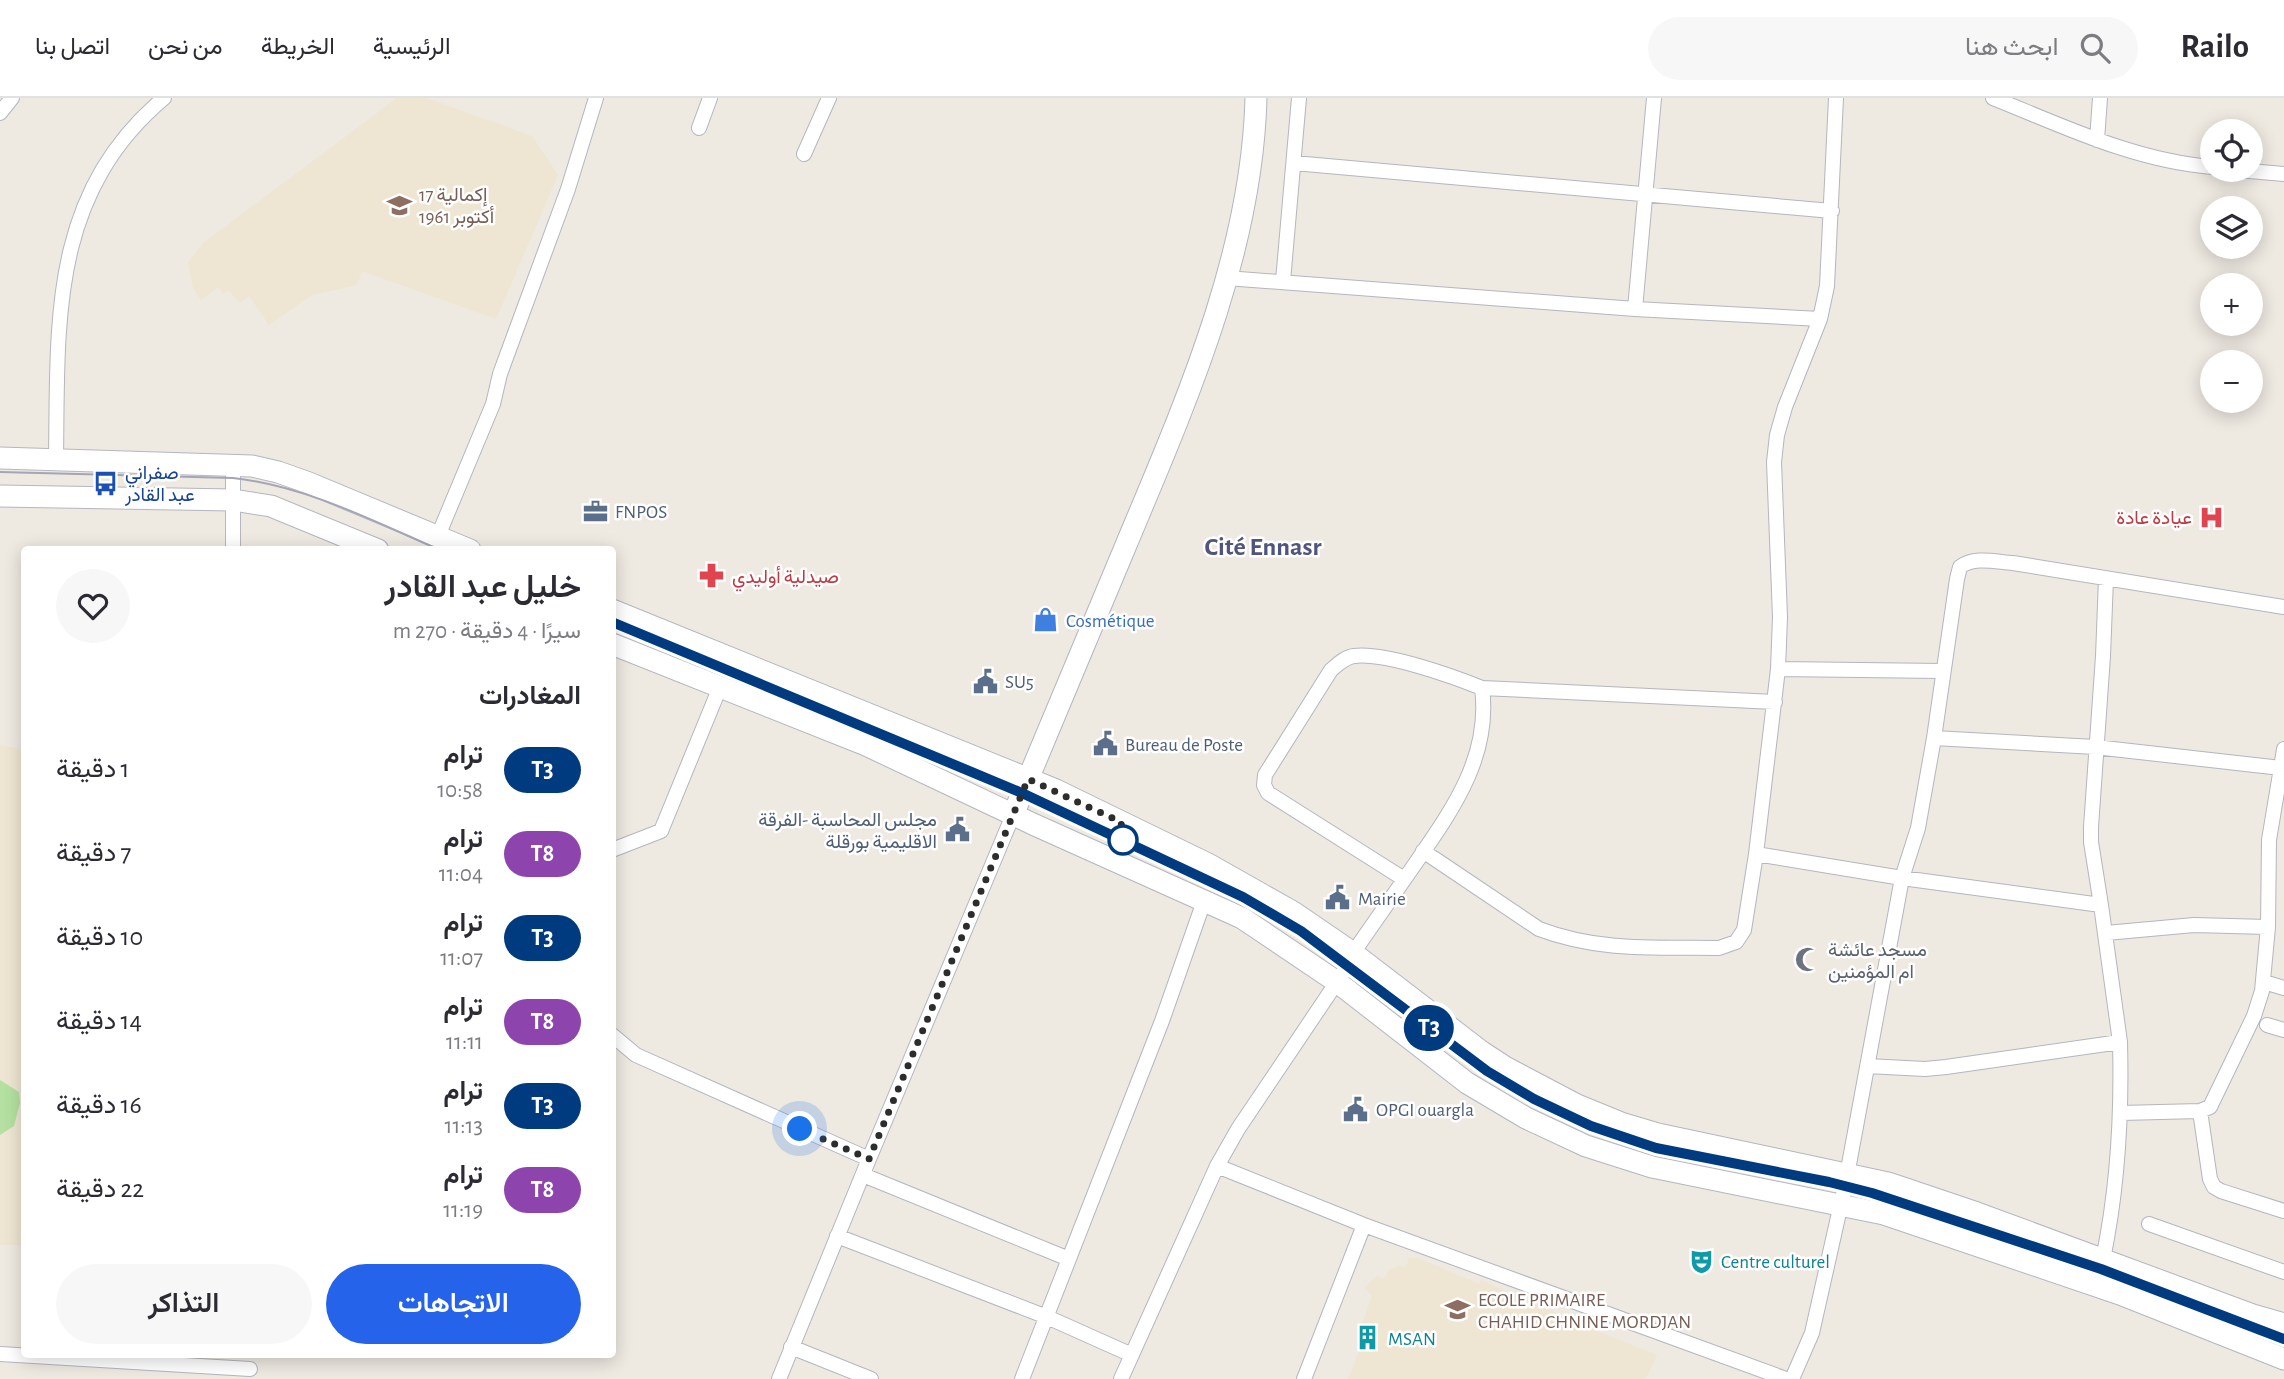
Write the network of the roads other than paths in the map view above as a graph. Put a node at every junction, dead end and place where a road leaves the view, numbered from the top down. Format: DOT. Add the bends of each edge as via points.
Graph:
graph roads {
  1 [pos="12,98"];
  2 [pos="596,98"];
  3 [pos="710,98"];
  4 [pos="829,98"];
  5 [pos="1256,98"];
  6 [pos="1299,98"];
  7 [pos="1654,98"];
  8 [pos="1836,98"];
  9 [pos="1993,98"];
  10 [pos="2100,98"];
  11 [pos="158,100"];
  12 [pos="0,113"];
  13 [pos="698,128"];
  14 [pos="2097,140"];
  15 [pos="804,153"];
  16 [pos="1294,163"];
  17 [pos="2200,165"];
  18 [pos="2263,172"];
  19 [pos="2284,174"];
  20 [pos="1645,193"];
  21 [pos="1832,211"];
  22 [pos="1226,278"];
  23 [pos="1283,281"];
  24 [pos="1635,309"];
  25 [pos="1820,319"];
  26 [pos="0,458"];
  27 [pos="56,459"];
  28 [pos="233,464"];
  29 [pos="0,496"];
  30 [pos="233,500"];
  31 [pos="438,536"];
  32 [pos="233,546"];
  33 [pos="368,546"];
  34 [pos="461,546"];
  35 [pos="2106,579"];
  36 [pos="2284,607"];
  37 [pos="616,612"];
  38 [pos="616,646"];
  39 [pos="1778,669"];
  40 [pos="1942,671"];
  41 [pos="720,687"];
  42 [pos="1482,688"];
  43 [pos="1774,702"];
  44 [pos="1934,738"];
  45 [pos="2095,747"];
  46 [pos="2284,749"];
  47 [pos="2281,768"];
  48 [pos="1028,779"];
  49 [pos="1013,815"];
  50 [pos="2277,841"];
  51 [pos="616,848"];
  52 [pos="1423,851"];
  53 [pos="1756,854"];
  54 [pos="1902,878"];
  55 [pos="1404,879"];
  56 [pos="1205,901"];
  57 [pos="2101,905"];
  58 [pos="2268,927"];
  59 [pos="2106,933"];
  60 [pos="1353,953"];
  61 [pos="1337,982"];
  62 [pos="2264,982"];
  63 [pos="2284,988"];
  64 [pos="2267,1025"];
  65 [pos="2284,1030"];
  66 [pos="616,1038"];
  67 [pos="2120,1042"];
  68 [pos="1867,1066"];
  69 [pos="2200,1111"];
  70 [pos="2121,1113"];
  71 [pos="869,1159"];
  72 [pos="1217,1166"];
  73 [pos="1847,1172"];
  74 [pos="863,1175"];
  75 [pos="1841,1205"];
  76 [pos="2284,1211"];
  77 [pos="2149,1224"];
  78 [pos="1364,1225"];
  79 [pos="838,1236"];
  80 [pos="1069,1259"];
  81 [pos="2103,1259"];
  82 [pos="2284,1272"];
  83 [pos="1047,1317"];
  84 [pos="2284,1324"];
  85 [pos="791,1347"];
  86 [pos="0,1354"];
  87 [pos="21,1355"];
  88 [pos="1132,1355"];
  89 [pos="67,1358"];
  90 [pos="2284,1359"];
  91 [pos="250,1369"];
  92 [pos="779,1379"];
  93 [pos="871,1379"];
  94 [pos="1023,1379"];
  95 [pos="1121,1379"];
  96 [pos="1304,1379"];
  97 [pos="1786,1379"];
  98 [pos="1792,1379"];
  1 -- 12 [label="street"];
  2 -- 31 [label="street" via="493,404"];
  3 -- 13 [label="street"];
  4 -- 15 [label="street"];
  5 -- 22 [label="street" via="1252,149"];
  6 -- 16 [label="street"];
  7 -- 20 [label="street"];
  8 -- 21 [label="street"];
  9 -- 14 [label="street"];
  10 -- 14 [label="street"];
  11 -- 27 [label="street" via="106,163 81,211 58,324"];
  14 -- 17 [label="street"];
  16 -- 20 [label="street"];
  16 -- 23 [label="street"];
  18 -- 19 [label="street"];
  20 -- 21 [label="street"];
  20 -- 24 [label="street"];
  21 -- 25 [label="street"];
  22 -- 23 [label="street"];
  22 -- 48 [label="street" via="1154,479"];
  23 -- 24 [label="street"];
  24 -- 25 [label="street"];
  25 -- 39 [label="street" via="1777,435"];
  26 -- 27 [label="street"];
  27 -- 28 [label="street"];
  28 -- 30 [label="street"];
  28 -- 31 [label="street" via="278,472"];
  29 -- 30 [label="street"];
  30 -- 32 [label="street"];
  30 -- 33 [label="street" via="271,506"];
  31 -- 34 [label="street"];
  35 -- 36 [label="street"];
  35 -- 40 [label="street" via="1981,560 1963,564"];
  35 -- 45 [label="street"];
  37 -- 48 [label="street"];
  38 -- 41 [label="street"];
  39 -- 40 [label="street"];
  39 -- 43 [label="street"];
  40 -- 44 [label="street"];
  41 -- 49 [label="street" via="866,745"];
  41 -- 51 [label="street" via="661,831"];
  42 -- 43 [label="street"];
  42 -- 52 [label="street" via="1484,715 1476,761 1456,804"];
  42 -- 55 [label="street" via="1448,674 1352,656 1331,670 1265,775 1268,793"];
  43 -- 53 [label="street"];
  44 -- 45 [label="street"];
  44 -- 54 [label="street" via="1918,828"];
  45 -- 47 [label="street"];
  45 -- 57 [label="street" via="2091,842"];
  46 -- 47 [label="street"];
  47 -- 50 [label="street"];
  48 -- 49 [label="street"];
  48 -- 60 [label="street" via="1208,864 1293,912"];
  49 -- 56 [label="street"];
  49 -- 71 [label="street"];
  50 -- 58 [label="street"];
  52 -- 53 [label="street" via="1539,929 1559,936 1598,945 1719,948 1736,942 1744,930"];
  52 -- 55 [label="street"];
  53 -- 54 [label="street"];
  54 -- 57 [label="street"];
  54 -- 68 [label="street"];
  55 -- 60 [label="street"];
  56 -- 61 [label="street" via="1261,929"];
  56 -- 80 [label="street"];
  57 -- 59 [label="street"];
  58 -- 59 [label="street" via="2194,925"];
  58 -- 62 [label="street"];
  59 -- 67 [label="street"];
  60 -- 61 [label="street"];
  60 -- 73 [label="street" via="1482,1052 1577,1105 1658,1134"];
  61 -- 72 [label="street"];
  61 -- 75 [label="street" via="1467,1083 1566,1137 1652,1167"];
  62 -- 63 [label="street"];
  62 -- 69 [label="street" via="2254,1016 2212,1105"];
  64 -- 65 [label="street"];
  66 -- 71 [label="street" via="636,1055"];
  67 -- 68 [label="street" via="1926,1069"];
  67 -- 70 [label="street"];
  68 -- 73 [label="street"];
  69 -- 70 [label="street"];
  69 -- 76 [label="street" via="2212,1185"];
  70 -- 81 [label="street" via="2116,1184"];
  71 -- 74 [label="street"];
  72 -- 78 [label="street"];
  72 -- 88 [label="street"];
  73 -- 75 [label="street"];
  73 -- 81 [label="street"];
  74 -- 79 [label="street"];
  74 -- 80 [label="street"];
  75 -- 90 [label="street" via="1884,1214 2120,1294"];
  75 -- 98 [label="street" via="1812,1333"];
  77 -- 82 [label="street"];
  78 -- 96 [label="street"];
  78 -- 97 [label="street"];
  79 -- 83 [label="street"];
  79 -- 85 [label="street"];
  80 -- 83 [label="street"];
  81 -- 84 [label="street"];
  83 -- 88 [label="street"];
  83 -- 94 [label="street"];
  85 -- 92 [label="street"];
  85 -- 93 [label="street"];
  86 -- 87 [label="street"];
  88 -- 95 [label="street"];
  89 -- 91 [label="street"];
}
